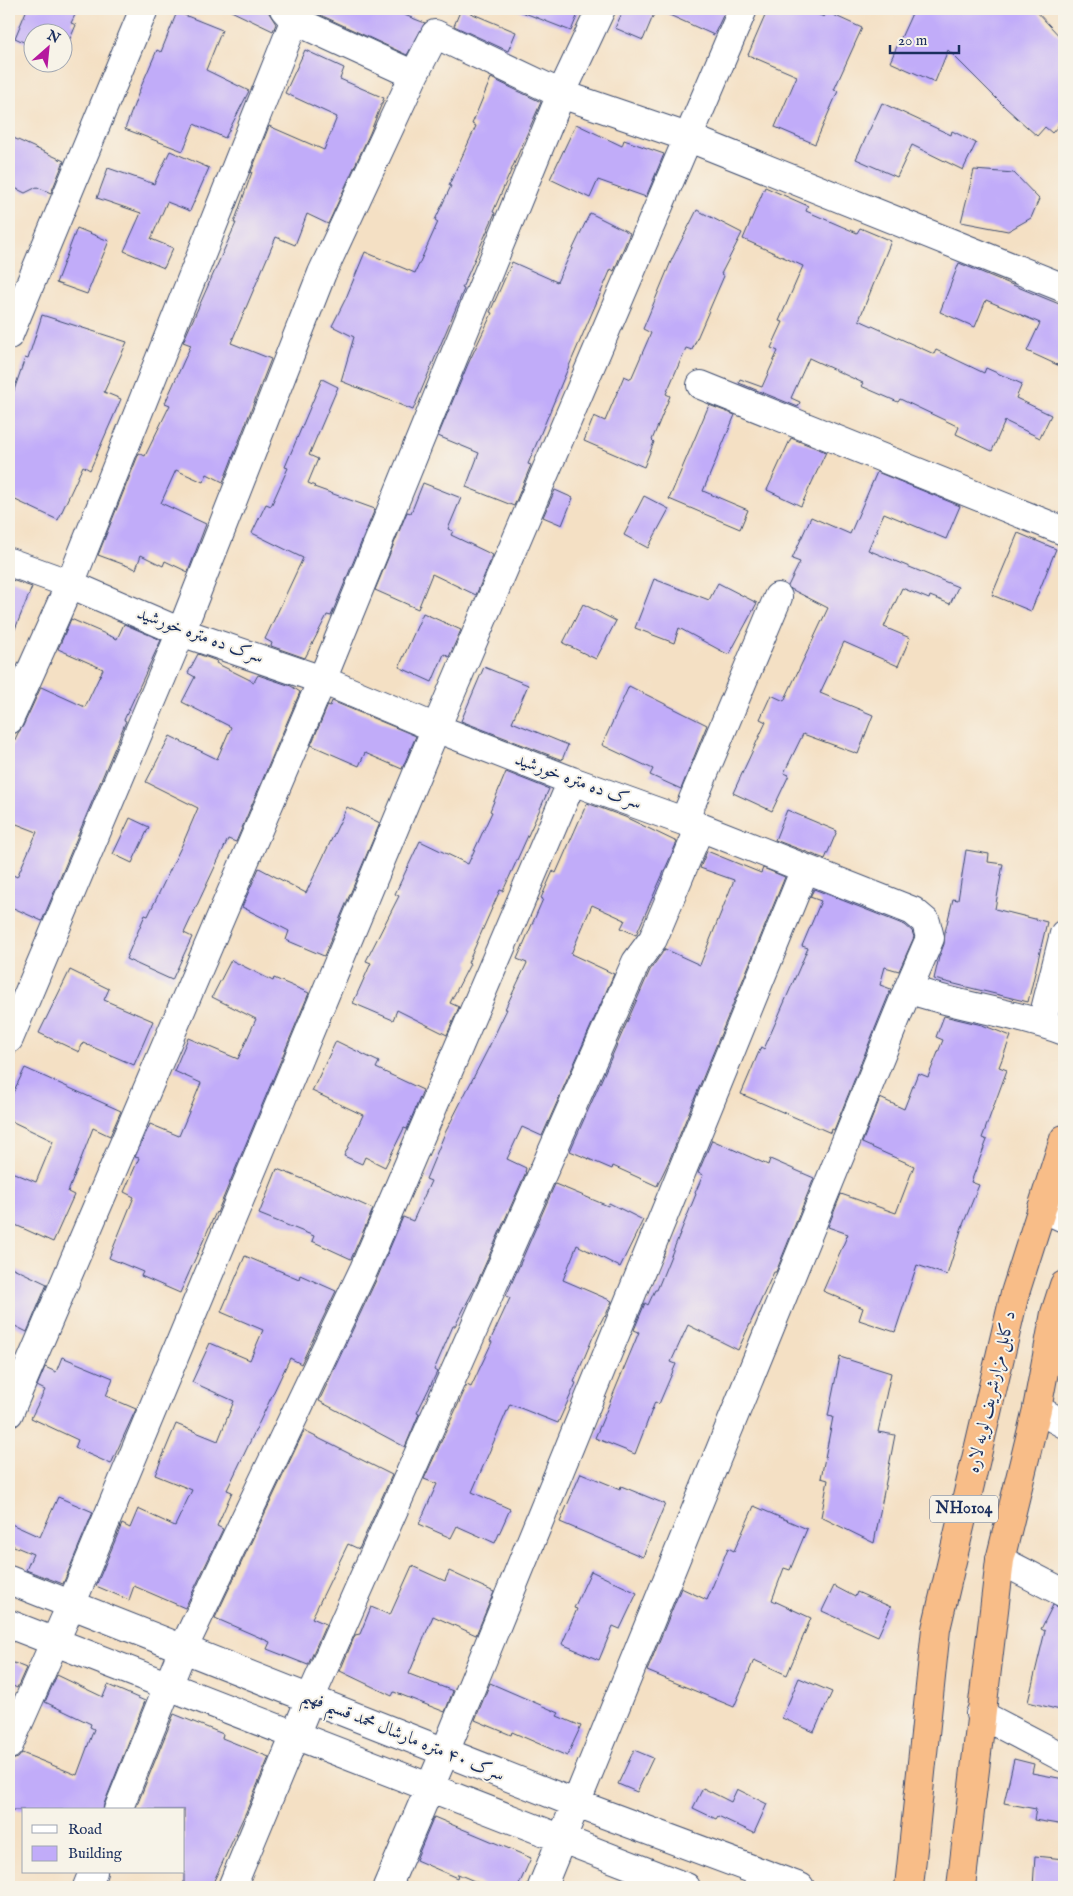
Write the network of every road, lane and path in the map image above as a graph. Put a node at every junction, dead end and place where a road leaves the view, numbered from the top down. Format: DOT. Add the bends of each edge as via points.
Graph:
graph roads {
  1 [pos="144,9"];
  2 [pos="601,9"];
  3 [pos="743,9"];
  4 [pos="292,12"];
  5 [pos="414,75"];
  6 [pos="562,94"];
  7 [pos="688,137"];
  8 [pos="1064,288"];
  9 [pos="9,335"];
  10 [pos="701,385"];
  11 [pos="1064,531"];
  12 [pos="9,562"];
  13 [pos="70,584"];
  14 [pos="778,597"];
  15 [pos="181,632"];
  16 [pos="322,680"];
  17 [pos="9,720"];
  18 [pos="436,728"];
  19 [pos="572,781"];
  20 [pos="692,824"];
  21 [pos="805,869"];
  22 [pos="1064,934"];
  23 [pos="908,989"];
  24 [pos="1053,1027"];
  25 [pos="9,1040"];
  26 [pos="1064,1139"];
  27 [pos="1053,1213"];
  28 [pos="1064,1285"];
  29 [pos="1037,1409"];
  30 [pos="9,1413"];
  31 [pos="1064,1424"];
  32 [pos="1000,1560"];
  33 [pos="9,1580"];
  34 [pos="1064,1593"];
  35 [pos="71,1604"];
  36 [pos="9,1624"];
  37 [pos="54,1642"];
  38 [pos="183,1649"];
  39 [pos="168,1686"];
  40 [pos="310,1699"];
  41 [pos="980,1714"];
  42 [pos="295,1736"];
  43 [pos="9,1744"];
  44 [pos="445,1752"];
  45 [pos="1064,1758"];
  46 [pos="430,1788"];
  47 [pos="577,1804"];
  48 [pos="119,1808"];
  49 [pos="562,1839"];
  50 [pos="92,1874"];
  51 [pos="681,1886"];
  52 [pos="87,1887"];
  53 [pos="232,1887"];
  54 [pos="387,1887"];
  55 [pos="542,1887"];
  56 [pos="800,1887"];
  57 [pos="909,1887"];
  58 [pos="961,1887"];
  1 -- 9 [label="street"];
  2 -- 6 [label="street"];
  3 -- 7 [label="street"];
  4 -- 5 [label="street"];
  4 -- 13 [label="street"];
  5 -- 6 [label="street" via="435,34"];
  5 -- 15 [label="street" via="322,274"];
  6 -- 7 [label="street"];
  6 -- 16 [label="street"];
  7 -- 8 [label="street"];
  7 -- 18 [label="street"];
  10 -- 11 [label="street"];
  12 -- 13 [label="street, سرک ده متره خورشید"];
  13 -- 15 [label="street, سرک ده متره خورشید"];
  13 -- 17 [label="street"];
  14 -- 20 [label="street"];
  15 -- 16 [label="street, سرک ده متره خورشید"];
  15 -- 25 [label="street"];
  16 -- 18 [label="street, سرک ده متره خورشید"];
  16 -- 30 [label="street"];
  18 -- 19 [label="street, سرک ده متره خورشید"];
  18 -- 35 [label="street"];
  19 -- 20 [label="street, سرک ده متره خورشید"];
  19 -- 38 [label="street" via="364,1269"];
  20 -- 21 [label="street, سرک ده متره خورشید"];
  20 -- 40 [label="street" via="653,939 636,962"];
  21 -- 23 [label="street, سرک ده متره خورشید" via="913,911 926,922 930,938"];
  21 -- 44 [label="street"];
  22 -- 24 [label="street"];
  23 -- 24 [label="street"];
  23 -- 47 [label="street, سرک ده متره خورشید"];
  26 -- 27 [label="highway, د کابل مزارشریف لویه لاره / NH0104"];
  27 -- 57 [label="highway, د کابل مزارشریف لویه لاره / NH0104" via="1015,1294 936,1629"];
  28 -- 29 [label="highway, NH0104" via="1055,1313"];
  29 -- 31 [label="street"];
  29 -- 32 [label="highway, NH0104"];
  32 -- 34 [label="street"];
  32 -- 41 [label="highway, NH0104"];
  33 -- 35 [label="street, سرک ۴۰ متره مارشال محمد قسیم فهیم"];
  35 -- 37 [label="street"];
  35 -- 38 [label="street, سرک ۴۰ متره مارشال محمد قسیم فهیم"];
  36 -- 37 [label="street, سرک ۴۰ متره مارشال محمد قسیم فهیم"];
  37 -- 39 [label="street, سرک ۴۰ متره مارشال محمد قسیم فهیم"];
  37 -- 43 [label="street"];
  38 -- 39 [label="street"];
  38 -- 40 [label="street, سرک ۴۰ متره مارشال محمد قسیم فهیم"];
  39 -- 42 [label="street, سرک ۴۰ متره مارشال محمد قسیم فهیم"];
  39 -- 48 [label="street"];
  40 -- 42 [label="street"];
  40 -- 44 [label="street, سرک ۴۰ متره مارشال محمد قسیم فهیم"];
  41 -- 45 [label="street"];
  41 -- 58 [label="highway, NH0104"];
  42 -- 46 [label="street, سرک ۴۰ متره مارشال محمد قسیم فهیم"];
  42 -- 53 [label="street"];
  44 -- 46 [label="street"];
  44 -- 47 [label="street, سرک ۴۰ متره مارشال محمد قسیم فهیم"];
  46 -- 49 [label="street, سرک ۴۰ متره مارشال محمد قسیم فهیم"];
  46 -- 54 [label="street"];
  47 -- 49 [label="street, سرک ده متره خورشید"];
  47 -- 56 [label="street, سرک ۴۰ متره مارشال محمد قسیم فهیم"];
  49 -- 51 [label="street, سرک ۴۰ متره مارشال محمد قسیم فهیم"];
  49 -- 55 [label="street, سرک ده متره خورشید"];
  50 -- 52 [label="street"];
}
